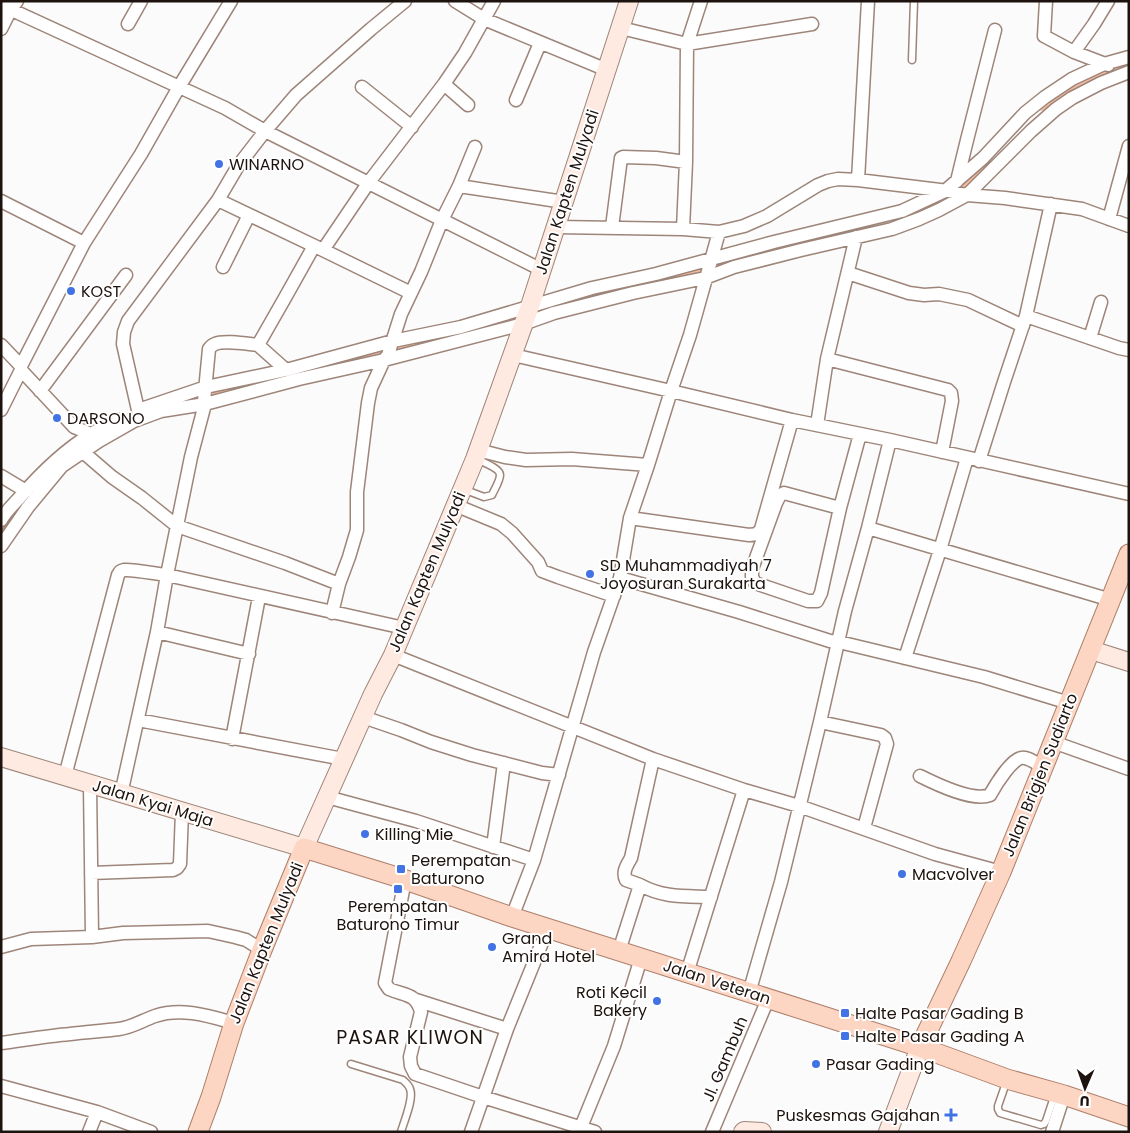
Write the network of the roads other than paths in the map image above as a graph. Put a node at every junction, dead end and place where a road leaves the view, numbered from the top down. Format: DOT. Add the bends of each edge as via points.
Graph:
graph roads {
  1 [pos="141,1"];
  2 [pos="231,1"];
  3 [pos="405,1"];
  4 [pos="455,1"];
  5 [pos="494,1"];
  6 [pos="629,1"];
  7 [pos="701,1"];
  8 [pos="868,1"];
  9 [pos="914,1"];
  10 [pos="1046,1"];
  11 [pos="1108,1"];
  12 [pos="10,5"];
  13 [pos="484,19"];
  14 [pos="128,24"];
  15 [pos="812,24"];
  16 [pos="621,28"];
  17 [pos="1,29"];
  18 [pos="995,30"];
  19 [pos="540,43"];
  20 [pos="687,44"];
  21 [pos="1074,52"];
  22 [pos="1129,57"];
  23 [pos="912,60"];
  24 [pos="1107,65"];
  25 [pos="607,70"];
  26 [pos="1127,73"];
  27 [pos="444,84"];
  28 [pos="179,87"];
  29 [pos="362,87"];
  30 [pos="516,100"];
  31 [pos="468,105"];
  32 [pos="412,127"];
  33 [pos="265,130"];
  34 [pos="1129,146"];
  35 [pos="475,148"];
  36 [pos="686,162"];
  37 [pos="858,180"];
  38 [pos="958,181"];
  39 [pos="369,182"];
  40 [pos="460,186"];
  41 [pos="947,191"];
  42 [pos="965,194"];
  43 [pos="218,200"];
  44 [pos="1,201"];
  45 [pos="564,202"];
  46 [pos="1051,204"];
  47 [pos="249,215"];
  48 [pos="1109,219"];
  49 [pos="442,220"];
  50 [pos="556,226"];
  51 [pos="1129,226"];
  52 [pos="612,227"];
  53 [pos="683,229"];
  54 [pos="719,232"];
  55 [pos="856,237"];
  56 [pos="84,242"];
  57 [pos="319,248"];
  58 [pos="223,267"];
  59 [pos="709,268"];
  60 [pos="542,270"];
  61 [pos="848,273"];
  62 [pos="126,275"];
  63 [pos="411,293"];
  64 [pos="1101,302"];
  65 [pos="527,315"];
  66 [pos="1025,321"];
  67 [pos="1090,338"];
  68 [pos="1,345"];
  69 [pos="258,345"];
  70 [pos="1129,350"];
  71 [pos="389,351"];
  72 [pos="513,355"];
  73 [pos="827,359"];
  74 [pos="21,368"];
  75 [pos="286,370"];
  76 [pos="40,390"];
  77 [pos="671,391"];
  78 [pos="205,396"];
  79 [pos="1,410"];
  80 [pos="138,410"];
  81 [pos="792,420"];
  82 [pos="817,425"];
  83 [pos="91,434"];
  84 [pos="860,434"];
  85 [pos="890,440"];
  86 [pos="83,452"];
  87 [pos="942,452"];
  88 [pos="476,455"];
  89 [pos="973,460"];
  90 [pos="648,465"];
  91 [pos="1,476"];
  92 [pos="462,489"];
  93 [pos="26,490"];
  94 [pos="1129,494"];
  95 [pos="455,505"];
  96 [pos="836,507"];
  97 [pos="630,518"];
  98 [pos="1,520"];
  99 [pos="177,526"];
  100 [pos="868,528"];
  101 [pos="1,546"];
  102 [pos="940,550"];
  103 [pos="1129,554"];
  104 [pos="166,575"];
  105 [pos="620,578"];
  106 [pos="339,584"];
  107 [pos="614,596"];
  108 [pos="259,597"];
  109 [pos="1111,600"];
  110 [pos="332,613"];
  111 [pos="404,628"];
  112 [pos="157,632"];
  113 [pos="839,642"];
  114 [pos="1091,650"];
  115 [pos="249,654"];
  116 [pos="393,655"];
  117 [pos="905,658"];
  118 [pos="1129,662"];
  119 [pos="1069,703"];
  120 [pos="363,717"];
  121 [pos="138,720"];
  122 [pos="820,722"];
  123 [pos="572,727"];
  124 [pos="232,739"];
  125 [pos="1053,742"];
  126 [pos="1,757"];
  127 [pos="343,759"];
  128 [pos="653,759"];
  129 [pos="504,763"];
  130 [pos="1043,767"];
  131 [pos="1129,769"];
  132 [pos="559,775"];
  133 [pos="65,776"];
  134 [pos="920,776"];
  135 [pos="90,785"];
  136 [pos="744,790"];
  137 [pos="121,794"];
  138 [pos="327,797"];
  139 [pos="799,806"];
  140 [pos="182,812"];
  141 [pos="864,828"];
  142 [pos="492,847"];
  143 [pos="304,848"];
  144 [pos="534,860"];
  145 [pos="1001,872"];
  146 [pos="91,873"];
  147 [pos="405,880"];
  148 [pos="640,885"];
  149 [pos="711,897"];
  150 [pos="512,917"];
  151 [pos="548,928"];
  152 [pos="92,937"];
  153 [pos="1,947"];
  154 [pos="262,950"];
  155 [pos="619,952"];
  156 [pos="641,958"];
  157 [pos="687,973"];
  158 [pos="749,993"];
  159 [pos="768,999"];
  160 [pos="416,1000"];
  161 [pos="234,1023"];
  162 [pos="507,1029"];
  163 [pos="1,1043"];
  164 [pos="920,1047"];
  165 [pos="351,1064"];
  166 [pos="1007,1079"];
  167 [pos="1,1086"];
  168 [pos="1059,1094"];
  169 [pos="483,1097"];
  170 [pos="97,1112"];
  171 [pos="1129,1117"];
  172 [pos="580,1129"];
  173 [pos="89,1132"];
  174 [pos="151,1132"];
  175 [pos="198,1132"];
  176 [pos="400,1132"];
  177 [pos="471,1132"];
  178 [pos="595,1132"];
  179 [pos="712,1132"];
  180 [pos="743,1132"];
  181 [pos="762,1132"];
  182 [pos="888,1132"];
  183 [pos="1052,1132"];
  1 -- 14 [label="street"];
  2 -- 28 [label="street"];
  3 -- 33 [label="street" via="296,95"];
  4 -- 13 [label="street"];
  5 -- 13 [label="street"];
  6 -- 16 [label="main road, Jalan Kapten Mulyadi"];
  7 -- 20 [label="street"];
  8 -- 37 [label="street"];
  9 -- 23 [label="lane"];
  10 -- 21 [label="street" via="1044,36"];
  11 -- 21 [label="street"];
  12 -- 17 [label="street"];
  12 -- 28 [label="street"];
  13 -- 19 [label="street"];
  13 -- 27 [label="street"];
  15 -- 20 [label="street"];
  16 -- 20 [label="street"];
  16 -- 25 [label="main road, Jalan Kapten Mulyadi"];
  18 -- 38 [label="street"];
  19 -- 25 [label="street"];
  19 -- 30 [label="street"];
  20 -- 36 [label="street"];
  21 -- 24 [label="street"];
  22 -- 24 [label="street"];
  24 -- 26 [label="street"];
  24 -- 38 [label="street" via="1072,79 1045,97"];
  25 -- 45 [label="main road, Jalan Kapten Mulyadi"];
  26 -- 42 [label="street" via="1101,83 1056,109"];
  27 -- 31 [label="street"];
  27 -- 32 [label="street"];
  28 -- 33 [label="street"];
  28 -- 56 [label="street" via="141,154"];
  29 -- 32 [label="street"];
  32 -- 39 [label="street"];
  33 -- 39 [label="street"];
  33 -- 43 [label="street"];
  34 -- 48 [label="street"];
  35 -- 40 [label="street"];
  36 -- 52 [label="street" via="623,157"];
  36 -- 53 [label="street"];
  37 -- 41 [label="street"];
  37 -- 54 [label="street" via="828,181 767,216"];
  38 -- 41 [label="street"];
  39 -- 49 [label="street"];
  39 -- 57 [label="street"];
  40 -- 45 [label="street"];
  40 -- 49 [label="street"];
  41 -- 42 [label="street"];
  41 -- 59 [label="street" via="902,211 774,242"];
  42 -- 46 [label="street"];
  42 -- 55 [label="street" via="919,219"];
  43 -- 47 [label="street"];
  43 -- 80 [label="street" via="128,321 123,344"];
  44 -- 56 [label="street"];
  45 -- 50 [label="main road, Jalan Kapten Mulyadi"];
  46 -- 48 [label="street" via="1082,209"];
  46 -- 66 [label="street"];
  47 -- 57 [label="street"];
  47 -- 58 [label="street"];
  48 -- 51 [label="street"];
  49 -- 60 [label="street"];
  49 -- 63 [label="street"];
  50 -- 52 [label="street"];
  50 -- 60 [label="main road, Jalan Kapten Mulyadi"];
  52 -- 53 [label="street"];
  53 -- 54 [label="street"];
  54 -- 59 [label="street"];
  55 -- 59 [label="street" via="734,267"];
  55 -- 61 [label="street"];
  56 -- 74 [label="street"];
  57 -- 63 [label="street"];
  57 -- 69 [label="street"];
  59 -- 65 [label="street" via="633,293 554,313"];
  59 -- 65 [label="street" via="656,274 592,288"];
  59 -- 77 [label="street"];
  60 -- 65 [label="main road, Jalan Kapten Mulyadi"];
  61 -- 66 [label="street" via="909,293 939,294 968,300"];
  61 -- 73 [label="street"];
  62 -- 76 [label="street"];
  63 -- 71 [label="street"];
  64 -- 67 [label="street"];
  65 -- 71 [label="street"];
  65 -- 71 [label="street" via="461,327"];
  65 -- 72 [label="main road, Jalan Kapten Mulyadi"];
  66 -- 67 [label="street"];
  66 -- 89 [label="street"];
  67 -- 70 [label="street"];
  68 -- 74 [label="street"];
  69 -- 75 [label="street"];
  69 -- 78 [label="street" via="212,345"];
  71 -- 75 [label="street"];
  71 -- 78 [label="street" via="299,379"];
  71 -- 106 [label="street" via="371,388 357,492 357,530"];
  72 -- 77 [label="street"];
  72 -- 88 [label="main road, Jalan Kapten Mulyadi"];
  73 -- 82 [label="street"];
  73 -- 87 [label="street" via="952,393"];
  74 -- 76 [label="street"];
  74 -- 79 [label="street"];
  75 -- 78 [label="street"];
  76 -- 83 [label="street" via="74,427"];
  77 -- 81 [label="street"];
  77 -- 90 [label="street"];
  78 -- 80 [label="street"];
  78 -- 86 [label="street" via="134,421"];
  78 -- 99 [label="street"];
  80 -- 83 [label="street"];
  81 -- 82 [label="street"];
  81 -- 97 [label="street" via="757,534"];
  82 -- 84 [label="street"];
  83 -- 93 [label="street"];
  84 -- 85 [label="street"];
  84 -- 96 [label="street" via="817,600 808,601 755,583 752,570 780,495 784,493"];
  85 -- 87 [label="street"];
  85 -- 100 [label="street"];
  86 -- 99 [label="street"];
  86 -- 101 [label="street" via="62,466"];
  87 -- 89 [label="street"];
  88 -- 90 [label="street"];
  88 -- 92 [label="main road, Jalan Kapten Mulyadi"];
  88 -- 92 [label="lane" via="499,472 492,495 484,498"];
  89 -- 94 [label="street"];
  89 -- 102 [label="street"];
  90 -- 97 [label="street"];
  91 -- 93 [label="street"];
  92 -- 95 [label="main road, Jalan Kapten Mulyadi"];
  93 -- 98 [label="street"];
  95 -- 107 [label="street" via="501,524 538,562 542,571"];
  95 -- 111 [label="main road, Jalan Kapten Mulyadi"];
  97 -- 105 [label="street"];
  99 -- 104 [label="street"];
  99 -- 106 [label="street"];
  100 -- 102 [label="street"];
  100 -- 113 [label="street"];
  102 -- 109 [label="street"];
  102 -- 117 [label="street"];
  103 -- 109 [label="main road, Jalan Brigjen Sudiarto"];
  104 -- 108 [label="street"];
  104 -- 112 [label="street"];
  104 -- 133 [label="street" via="124,570 118,575"];
  105 -- 107 [label="street"];
  105 -- 113 [label="street"];
  106 -- 110 [label="street"];
  107 -- 123 [label="street"];
  108 -- 110 [label="street"];
  108 -- 115 [label="street"];
  109 -- 114 [label="main road, Jalan Brigjen Sudiarto"];
  110 -- 111 [label="street"];
  111 -- 116 [label="main road, Jalan Kapten Mulyadi"];
  112 -- 115 [label="street"];
  112 -- 121 [label="street"];
  113 -- 117 [label="street"];
  113 -- 122 [label="street"];
  114 -- 118 [label="main road"];
  114 -- 119 [label="main road, Jalan Brigjen Sudiarto"];
  115 -- 124 [label="street"];
  116 -- 120 [label="main road, Jalan Kapten Mulyadi"];
  116 -- 123 [label="street"];
  117 -- 119 [label="street" via="984,677"];
  119 -- 125 [label="main road, Jalan Brigjen Sudiarto"];
  120 -- 127 [label="main road, Jalan Kapten Mulyadi"];
  120 -- 129 [label="street" via="431,742"];
  121 -- 124 [label="street"];
  121 -- 137 [label="street"];
  122 -- 139 [label="street"];
  122 -- 141 [label="street" via="882,735 886,740"];
  123 -- 128 [label="street"];
  123 -- 132 [label="street"];
  124 -- 127 [label="street"];
  125 -- 130 [label="main road, Jalan Brigjen Sudiarto"];
  125 -- 131 [label="street"];
  126 -- 133 [label="main road, Jalan Kyai Maja"];
  127 -- 138 [label="main road, Jalan Kapten Mulyadi"];
  128 -- 136 [label="street"];
  128 -- 148 [label="street" via="624,876 626,880"];
  129 -- 132 [label="street"];
  129 -- 142 [label="street"];
  130 -- 134 [label="street" via="1024,757 1019,758 985,797 962,794"];
  130 -- 145 [label="main road, Jalan Brigjen Sudiarto"];
  132 -- 144 [label="street"];
  133 -- 135 [label="main road, Jalan Kyai Maja"];
  135 -- 137 [label="main road, Jalan Kyai Maja"];
  135 -- 146 [label="street"];
  136 -- 139 [label="street"];
  136 -- 149 [label="street"];
  137 -- 140 [label="main road, Jalan Kyai Maja"];
  138 -- 142 [label="street" via="416,821"];
  138 -- 143 [label="main road, Jalan Kapten Mulyadi"];
  139 -- 141 [label="street"];
  139 -- 158 [label="street"];
  140 -- 143 [label="main road, Jalan Kyai Maja"];
  140 -- 146 [label="street" via="180,864 177,868"];
  141 -- 145 [label="street" via="935,854"];
  142 -- 144 [label="street"];
  143 -- 147 [label="main road, Jalan Veteran"];
  143 -- 154 [label="main road, Jalan Kapten Mulyadi"];
  144 -- 150 [label="street"];
  145 -- 164 [label="main road, Jalan Brigjen Sudiarto"];
  146 -- 152 [label="street"];
  147 -- 150 [label="main road, Jalan Veteran"];
  147 -- 160 [label="street" via="385,983 389,989"];
  148 -- 149 [label="street" via="667,895"];
  148 -- 155 [label="street"];
  149 -- 157 [label="street"];
  150 -- 151 [label="main road, Jalan Veteran"];
  151 -- 155 [label="main road, Jalan Veteran"];
  151 -- 162 [label="street"];
  152 -- 153 [label="street" via="31,939"];
  152 -- 154 [label="street" via="208,931 246,940"];
  154 -- 161 [label="main road, Jalan Kapten Mulyadi"];
  155 -- 156 [label="main road, Jalan Veteran"];
  156 -- 157 [label="main road, Jalan Veteran"];
  156 -- 172 [label="street" via="614,1046"];
  157 -- 158 [label="main road, Jalan Veteran"];
  158 -- 159 [label="main road, Jalan Veteran"];
  159 -- 164 [label="main road, Jalan Veteran"];
  159 -- 179 [label="street, Jl. Gambuh"];
  160 -- 162 [label="street"];
  160 -- 169 [label="street" via="421,1012 410,1057 415,1074"];
  161 -- 163 [label="street" via="187,1012 169,1012 122,1029"];
  161 -- 175 [label="main road, Jalan Kapten Mulyadi"];
  162 -- 169 [label="street"];
  164 -- 166 [label="main road, Jalan Veteran"];
  164 -- 182 [label="main road"];
  165 -- 176 [label="lane" via="403,1080 408,1085 411,1098"];
  166 -- 168 [label="main road, Jalan Veteran"];
  166 -- 168 [label="lane" via="998,1106 1000,1112 1041,1125"];
  167 -- 170 [label="street"];
  168 -- 171 [label="main road, Jalan Veteran"];
  168 -- 183 [label="street"];
  169 -- 172 [label="street"];
  169 -- 177 [label="street"];
  170 -- 173 [label="street"];
  170 -- 174 [label="street"];
  172 -- 178 [label="street"];
  180 -- 181 [label="main road"];
}
